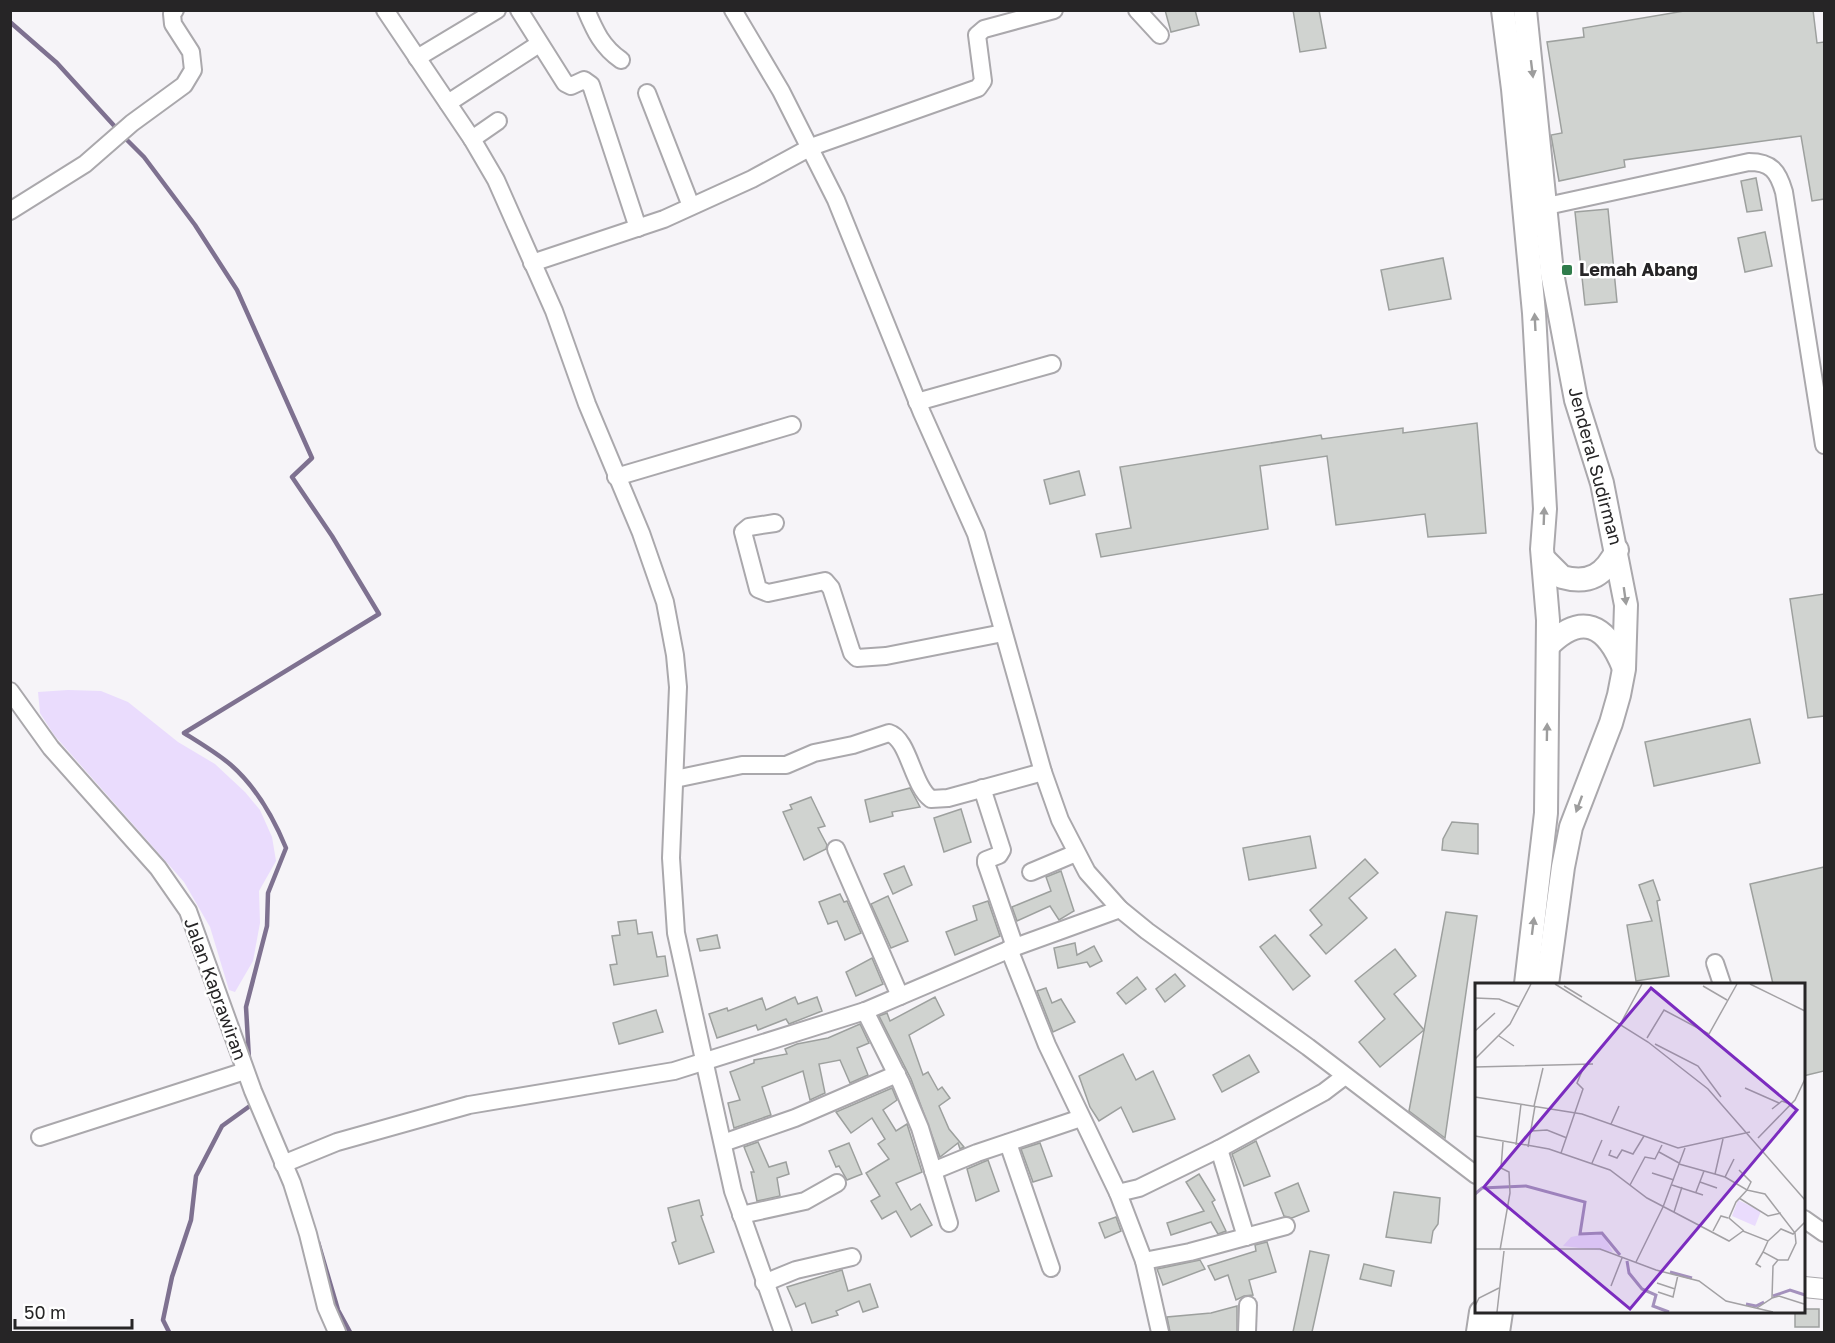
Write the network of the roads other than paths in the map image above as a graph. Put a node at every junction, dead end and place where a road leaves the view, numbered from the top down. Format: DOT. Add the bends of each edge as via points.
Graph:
graph roads {
  1 [pos="175,10"];
  2 [pos="385,10"];
  3 [pos="497,10"];
  4 [pos="519,10"];
  5 [pos="586,10"];
  6 [pos="733,10"];
  7 [pos="1054,10"];
  8 [pos="1137,10"];
  9 [pos="1503,10"];
  10 [pos="1525,10"];
  11 [pos="1160,35"];
  12 [pos="539,44"];
  13 [pos="417,58"];
  14 [pos="621,60"];
  15 [pos="647,93"];
  16 [pos="448,103"];
  17 [pos="498,121"];
  18 [pos="472,139"];
  19 [pos="811,147"];
  20 [pos="691,206"];
  21 [pos="1547,207"];
  22 [pos="10,211"];
  23 [pos="638,228"];
  24 [pos="532,263"];
  25 [pos="1052,364"];
  26 [pos="917,402"];
  27 [pos="792,425"];
  28 [pos="1824,445"];
  29 [pos="616,477"];
  30 [pos="775,523"];
  31 [pos="1617,550"];
  32 [pos="1543,558"];
  33 [pos="1004,633"];
  34 [pos="1548,646"];
  35 [pos="1624,669"];
  36 [pos="10,691"];
  37 [pos="1043,771"];
  38 [pos="675,779"];
  39 [pos="982,788"];
  40 [pos="836,849"];
  41 [pos="1076,853"];
  42 [pos="1030,872"];
  43 [pos="1120,909"];
  44 [pos="1012,948"];
  45 [pos="1716,963"];
  46 [pos="1526,983"];
  47 [pos="1547,983"];
  48 [pos="1722,983"];
  49 [pos="900,996"];
  50 [pos="865,1011"];
  51 [pos="706,1062"];
  52 [pos="245,1071"];
  53 [pos="897,1074"];
  54 [pos="1345,1076"];
  55 [pos="1081,1118"];
  56 [pos="39,1137"];
  57 [pos="723,1143"];
  58 [pos="1008,1143"];
  59 [pos="1219,1149"];
  60 [pos="289,1162"];
  61 [pos="933,1171"];
  62 [pos="1475,1173"];
  63 [pos="837,1183"];
  64 [pos="1118,1193"];
  65 [pos="741,1215"];
  66 [pos="1805,1220"];
  67 [pos="949,1223"];
  68 [pos="1286,1226"];
  69 [pos="1824,1233"];
  70 [pos="1246,1237"];
  71 [pos="852,1257"];
  72 [pos="1144,1261"];
  73 [pos="1052,1268"];
  74 [pos="764,1282"];
  75 [pos="1805,1287"];
  76 [pos="1824,1288"];
  77 [pos="1248,1305"];
  78 [pos="1481,1313"];
  79 [pos="1501,1313"];
  80 [pos="337,1332"];
  81 [pos="783,1332"];
  82 [pos="1160,1332"];
  83 [pos="1247,1332"];
  84 [pos="1478,1332"];
  85 [pos="1498,1332"];
  1 -- 22 [label="street" via="173,24 191,52 193,70 184,85 85,164"];
  2 -- 13 [label="street"];
  3 -- 13 [label="street"];
  4 -- 12 [label="street"];
  5 -- 14 [label="street" via="599,39"];
  6 -- 19 [label="street"];
  7 -- 19 [label="street" via="977,35 983,81 978,88"];
  8 -- 11 [label="street"];
  32 -- 9 [label="highway, Jenderal Sudirman, one-way" via="1545,509 1534,313"];
  10 -- 21 [label="highway, Jenderal Sudirman, one-way"];
  12 -- 16 [label="street"];
  12 -- 23 [label="street" via="566,83 571,86 584,80 591,85"];
  13 -- 16 [label="street"];
  15 -- 20 [label="street"];
  16 -- 18 [label="street"];
  17 -- 18 [label="street"];
  18 -- 24 [label="street" via="496,180"];
  19 -- 20 [label="street" via="753,179"];
  19 -- 26 [label="street" via="858,251"];
  20 -- 23 [label="street"];
  21 -- 28 [label="street" via="1749,162 1769,164 1776,170 1784,192"];
  21 -- 31 [label="highway, Jenderal Sudirman" via="1552,273 1576,400 1602,483"];
  23 -- 24 [label="street"];
  24 -- 29 [label="street"];
  25 -- 26 [label="street"];
  26 -- 33 [label="street" via="976,534"];
  27 -- 29 [label="street"];
  29 -- 38 [label="street" via="656,576 671,630 678,687"];
  30 -- 33 [label="street" via="749,527 743,532 758,589 768,593 825,581 857,658"];
  31 -- 32 [label="highway" via="1604,572 1590,579 1562,578"];
  31 -- 35 [label="highway, Jenderal Sudirman, one-way" via="1626,605"];
  32 -- 34 [label="highway, Jenderal Sudirman"];
  33 -- 37 [label="street"];
  34 -- 35 [label="highway" via="1573,626 1587,625 1606,636"];
  46 -- 34 [label="highway, Jenderal Sudirman, one-way" via="1546,813"];
  35 -- 47 [label="highway, Jenderal Sudirman, one-way" via="1611,723 1571,827"];
  36 -- 52 [label="street, Jalan Kaprawiran" via="51,748 158,868 182,902"];
  37 -- 39 [label="street"];
  37 -- 41 [label="street"];
  38 -- 39 [label="street" via="742,765 786,765 814,753 889,733 898,738 918,785 931,799"];
  38 -- 51 [label="street" via="671,858 676,933"];
  39 -- 44 [label="street" via="1002,850 986,863"];
  40 -- 49 [label="street"];
  41 -- 42 [label="street"];
  41 -- 43 [label="street" via="1087,873"];
  43 -- 44 [label="street"];
  43 -- 54 [label="street"];
  44 -- 49 [label="street"];
  44 -- 55 [label="street" via="1031,1009"];
  45 -- 48 [label="street"];
  49 -- 50 [label="street"];
  50 -- 51 [label="street"];
  50 -- 53 [label="street"];
  51 -- 57 [label="street"];
  51 -- 60 [label="street" via="674,1071 469,1105 347,1139"];
  52 -- 56 [label="street"];
  52 -- 60 [label="street, Jalan Kaprawiran"];
  53 -- 57 [label="street" via="795,1118"];
  53 -- 61 [label="street"];
  54 -- 59 [label="street" via="1324,1092"];
  54 -- 62 [label="street"];
  55 -- 58 [label="street"];
  55 -- 64 [label="street"];
  57 -- 65 [label="street"];
  58 -- 61 [label="street"];
  58 -- 73 [label="street"];
  59 -- 64 [label="street" via="1139,1188"];
  59 -- 70 [label="street"];
  60 -- 80 [label="street, Jalan Kaprawiran" via="326,1307"];
  61 -- 67 [label="street"];
  63 -- 65 [label="street" via="805,1201"];
  64 -- 72 [label="street"];
  65 -- 74 [label="street"];
  66 -- 69 [label="street"];
  68 -- 70 [label="street"];
  70 -- 72 [label="street"];
  71 -- 74 [label="street"];
  72 -- 82 [label="street"];
  74 -- 81 [label="street"];
  75 -- 76 [label="main road"];
  77 -- 83 [label="street"];
  78 -- 84 [label="highway"];
  79 -- 85 [label="highway"];
}
